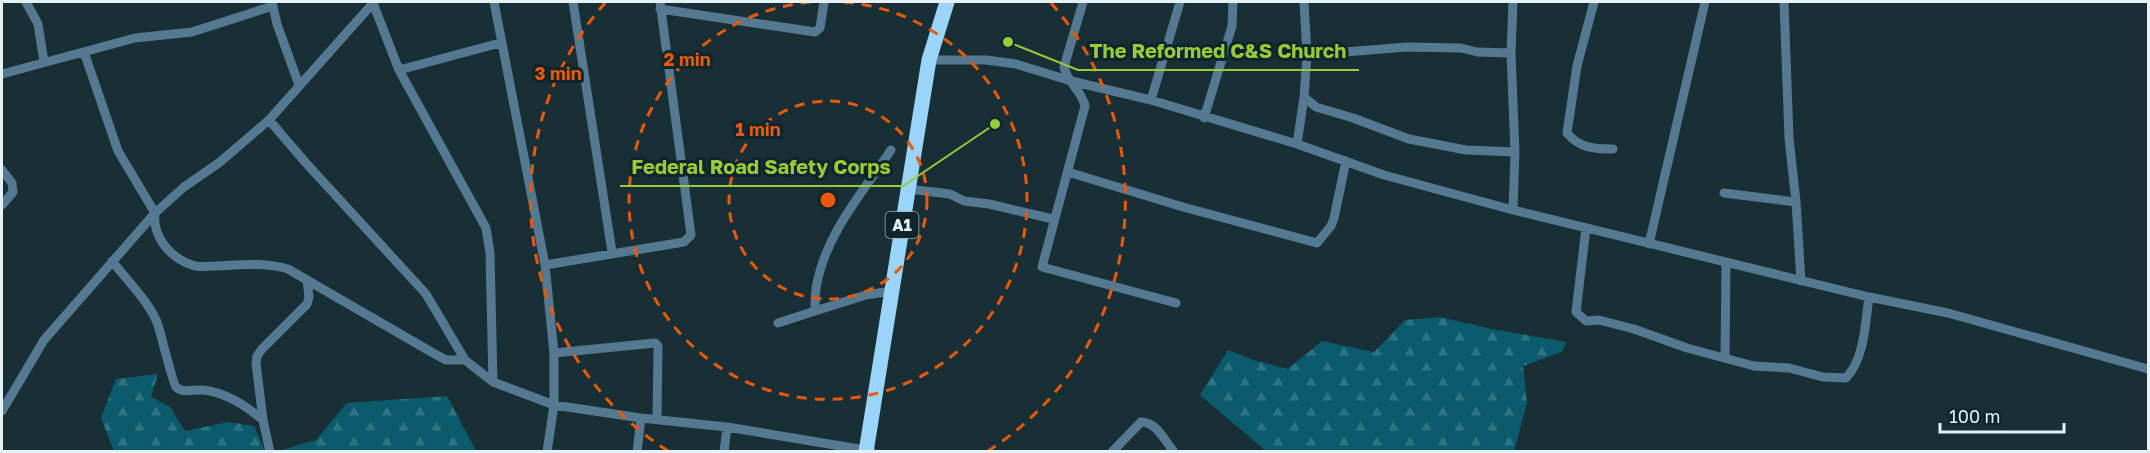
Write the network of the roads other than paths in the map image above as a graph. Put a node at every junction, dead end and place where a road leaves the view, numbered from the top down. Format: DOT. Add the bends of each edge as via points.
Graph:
graph roads {
  1 [pos="26,2"];
  2 [pos="374,2"];
  3 [pos="494,2"];
  4 [pos="573,2"];
  5 [pos="824,2"];
  6 [pos="947,2"];
  7 [pos="1083,2"];
  8 [pos="1180,2"];
  9 [pos="1233,2"];
  10 [pos="1304,2"];
  11 [pos="1513,2"];
  12 [pos="1594,2"];
  13 [pos="1705,2"];
  14 [pos="1784,2"];
  15 [pos="273,4"];
  16 [pos="660,5"];
  17 [pos="500,43"];
  18 [pos="84,52"];
  19 [pos="1511,53"];
  20 [pos="1307,55"];
  21 [pos="929,60"];
  22 [pos="44,62"];
  23 [pos="399,70"];
  24 [pos="2,74"];
  25 [pos="1071,81"];
  26 [pos="299,85"];
  27 [pos="1304,97"];
  28 [pos="1151,100"];
  29 [pos="1204,118"];
  30 [pos="269,120"];
  31 [pos="1297,144"];
  32 [pos="1613,149"];
  33 [pos="891,150"];
  34 [pos="1515,152"];
  35 [pos="1346,162"];
  36 [pos="2,170"];
  37 [pos="1068,172"];
  38 [pos="908,189"];
  39 [pos="1724,193"];
  40 [pos="1796,202"];
  41 [pos="2,206"];
  42 [pos="1513,210"];
  43 [pos="155,213"];
  44 [pos="1053,219"];
  45 [pos="1586,228"];
  46 [pos="1649,244"];
  47 [pos="612,252"];
  48 [pos="112,261"];
  49 [pos="1726,262"];
  50 [pos="545,265"];
  51 [pos="307,280"];
  52 [pos="1801,281"];
  53 [pos="892,291"];
  54 [pos="1869,297"];
  55 [pos="1176,303"];
  56 [pos="815,310"];
  57 [pos="778,323"];
  58 [pos="554,353"];
  59 [pos="1725,358"];
  60 [pos="465,360"];
  61 [pos="2148,369"];
  62 [pos="493,382"];
  63 [pos="554,405"];
  64 [pos="2,411"];
  65 [pos="642,418"];
  66 [pos="657,419"];
  67 [pos="263,420"];
  68 [pos="727,427"];
  69 [pos="868,451"];
  70 [pos="270,452"];
  71 [pos="547,452"];
  72 [pos="637,452"];
  73 [pos="724,452"];
  74 [pos="1112,452"];
  75 [pos="1174,452"];
  1 -- 22 [label="street" via="38,24"];
  2 -- 23 [label="street"];
  2 -- 26 [label="street"];
  3 -- 17 [label="street"];
  4 -- 47 [label="street"];
  5 -- 16 [label="street" via="820,28 815,32"];
  6 -- 21 [label="highway, A1"];
  7 -- 25 [label="street" via="1064,67"];
  8 -- 28 [label="street"];
  9 -- 29 [label="street" via="1232,26"];
  10 -- 20 [label="street"];
  11 -- 19 [label="street"];
  12 -- 32 [label="street" via="1577,66 1567,133 1574,142 1592,149"];
  13 -- 46 [label="street"];
  14 -- 40 [label="street" via="1789,138"];
  15 -- 18 [label="street" via="192,32 135,38"];
  15 -- 26 [label="street"];
  16 -- 47 [label="street" via="691,236 684,242"];
  17 -- 23 [label="street"];
  17 -- 50 [label="street"];
  18 -- 22 [label="street"];
  18 -- 43 [label="street" via="118,151"];
  19 -- 20 [label="street" via="1407,47"];
  19 -- 34 [label="street"];
  20 -- 27 [label="street"];
  21 -- 25 [label="street" via="1016,64"];
  21 -- 38 [label="highway, A1"];
  22 -- 24 [label="street"];
  23 -- 62 [label="street" via="486,228"];
  25 -- 28 [label="street"];
  25 -- 37 [label="street" via="1085,106"];
  26 -- 30 [label="street"];
  27 -- 31 [label="street"];
  27 -- 34 [label="street" via="1316,107 1409,139 1466,150"];
  28 -- 29 [label="street"];
  29 -- 31 [label="street"];
  30 -- 43 [label="street"];
  30 -- 60 [label="street" via="426,294"];
  31 -- 35 [label="street"];
  33 -- 56 [label="street" via="845,215 826,253 817,283"];
  34 -- 42 [label="street"];
  35 -- 37 [label="street" via="1334,218 1317,243"];
  35 -- 42 [label="street"];
  36 -- 41 [label="street" via="12,183 13,192"];
  37 -- 44 [label="street"];
  38 -- 44 [label="street" via="950,194 964,201"];
  38 -- 53 [label="highway, A1"];
  39 -- 40 [label="street"];
  40 -- 52 [label="street"];
  42 -- 45 [label="street"];
  43 -- 48 [label="street"];
  43 -- 51 [label="street" via="160,242 193,266 271,264"];
  44 -- 55 [label="street" via="1043,269"];
  45 -- 46 [label="street"];
  45 -- 59 [label="street" via="1576,312 1579,316"];
  46 -- 49 [label="street"];
  47 -- 50 [label="street"];
  48 -- 64 [label="street" via="44,340"];
  48 -- 67 [label="street" via="158,323 173,384 182,391 201,390 224,396"];
  49 -- 52 [label="street"];
  49 -- 59 [label="street"];
  50 -- 58 [label="street"];
  51 -- 60 [label="street" via="446,360"];
  51 -- 67 [label="street" via="307,304 257,356"];
  52 -- 54 [label="street"];
  53 -- 56 [label="street"];
  53 -- 69 [label="highway, A1"];
  54 -- 59 [label="street" via="1859,356 1855,369 1846,378 1754,366"];
  54 -- 61 [label="street" via="1948,313"];
  56 -- 57 [label="street"];
  58 -- 63 [label="street"];
  58 -- 66 [label="street" via="656,343"];
  60 -- 62 [label="street"];
  62 -- 63 [label="street"];
  63 -- 65 [label="street"];
  63 -- 71 [label="street"];
  65 -- 66 [label="street"];
  65 -- 72 [label="street"];
  66 -- 68 [label="street"];
  67 -- 70 [label="street"];
  68 -- 69 [label="street"];
  68 -- 73 [label="street"];
  74 -- 75 [label="street" via="1141,422 1149,422"];
}
